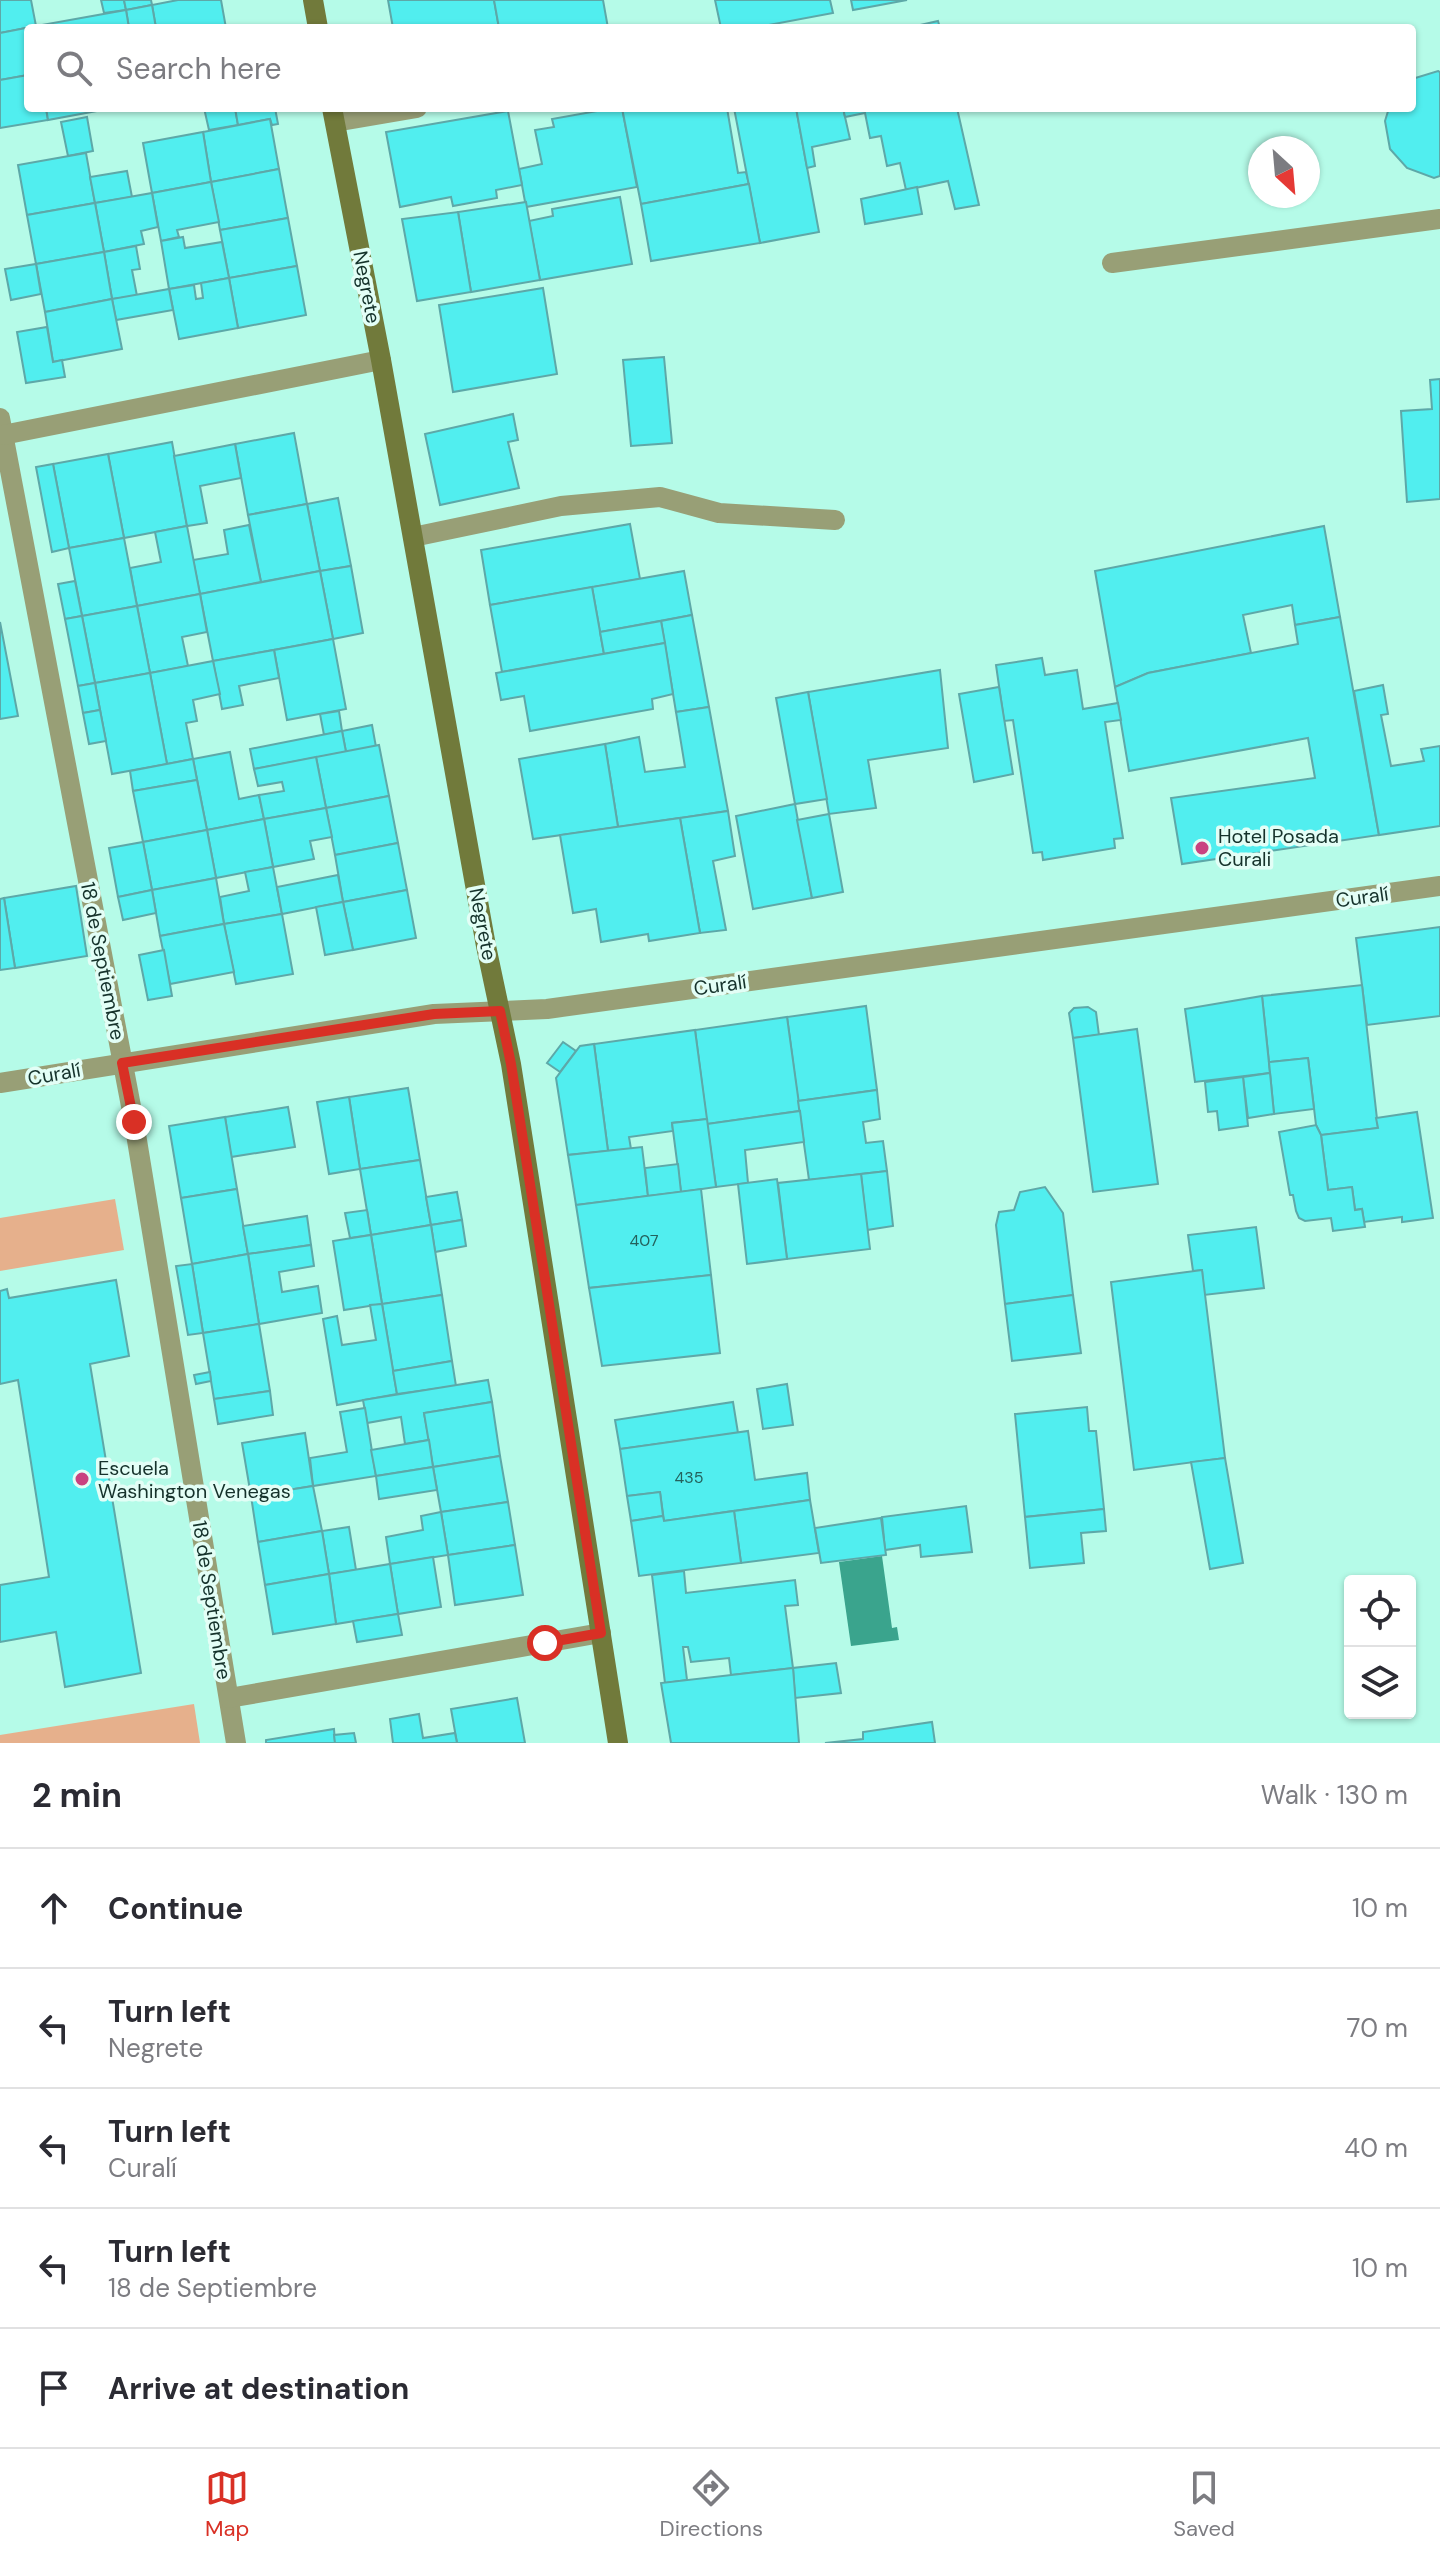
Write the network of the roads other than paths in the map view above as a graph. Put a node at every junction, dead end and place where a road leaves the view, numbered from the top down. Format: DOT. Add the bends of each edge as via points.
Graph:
graph roads {
  1 [pos="313,0"];
  2 [pos="317,24"];
  3 [pos="370,112"];
  4 [pos="334,115"];
  5 [pos="1440,219"];
  6 [pos="1112,263"];
  7 [pos="381,360"];
  8 [pos="2,426"];
  9 [pos="835,520"];
  10 [pos="413,537"];
  11 [pos="1440,886"];
  12 [pos="500,1011"];
  13 [pos="122,1063"];
  14 [pos="0,1083"];
  15 [pos="601,1633"];
  16 [pos="229,1698"];
  17 [pos="236,1743"];
  18 [pos="618,1743"];
  1 -- 2 [label="main road"];
  3 -- 4 [label="street"];
  4 -- 7 [label="main road, Negrete"];
  5 -- 6 [label="street"];
  7 -- 8 [label="street"];
  7 -- 10 [label="main road, Negrete"];
  8 -- 13 [label="street, 18 de Septiembre"];
  9 -- 10 [label="street" via="719,513 660,497 561,506"];
  10 -- 12 [label="main road, Negrete"];
  11 -- 12 [label="street, Curalí" via="563,1007"];
  12 -- 13 [label="street, Curalí" via="434,1014"];
  12 -- 15 [label="main road, Negrete"];
  13 -- 14 [label="street, Curalí"];
  13 -- 16 [label="street, 18 de Septiembre"];
  15 -- 16 [label="street"];
  15 -- 18 [label="main road, Negrete"];
  16 -- 17 [label="street, 18 de Septiembre"];
}
